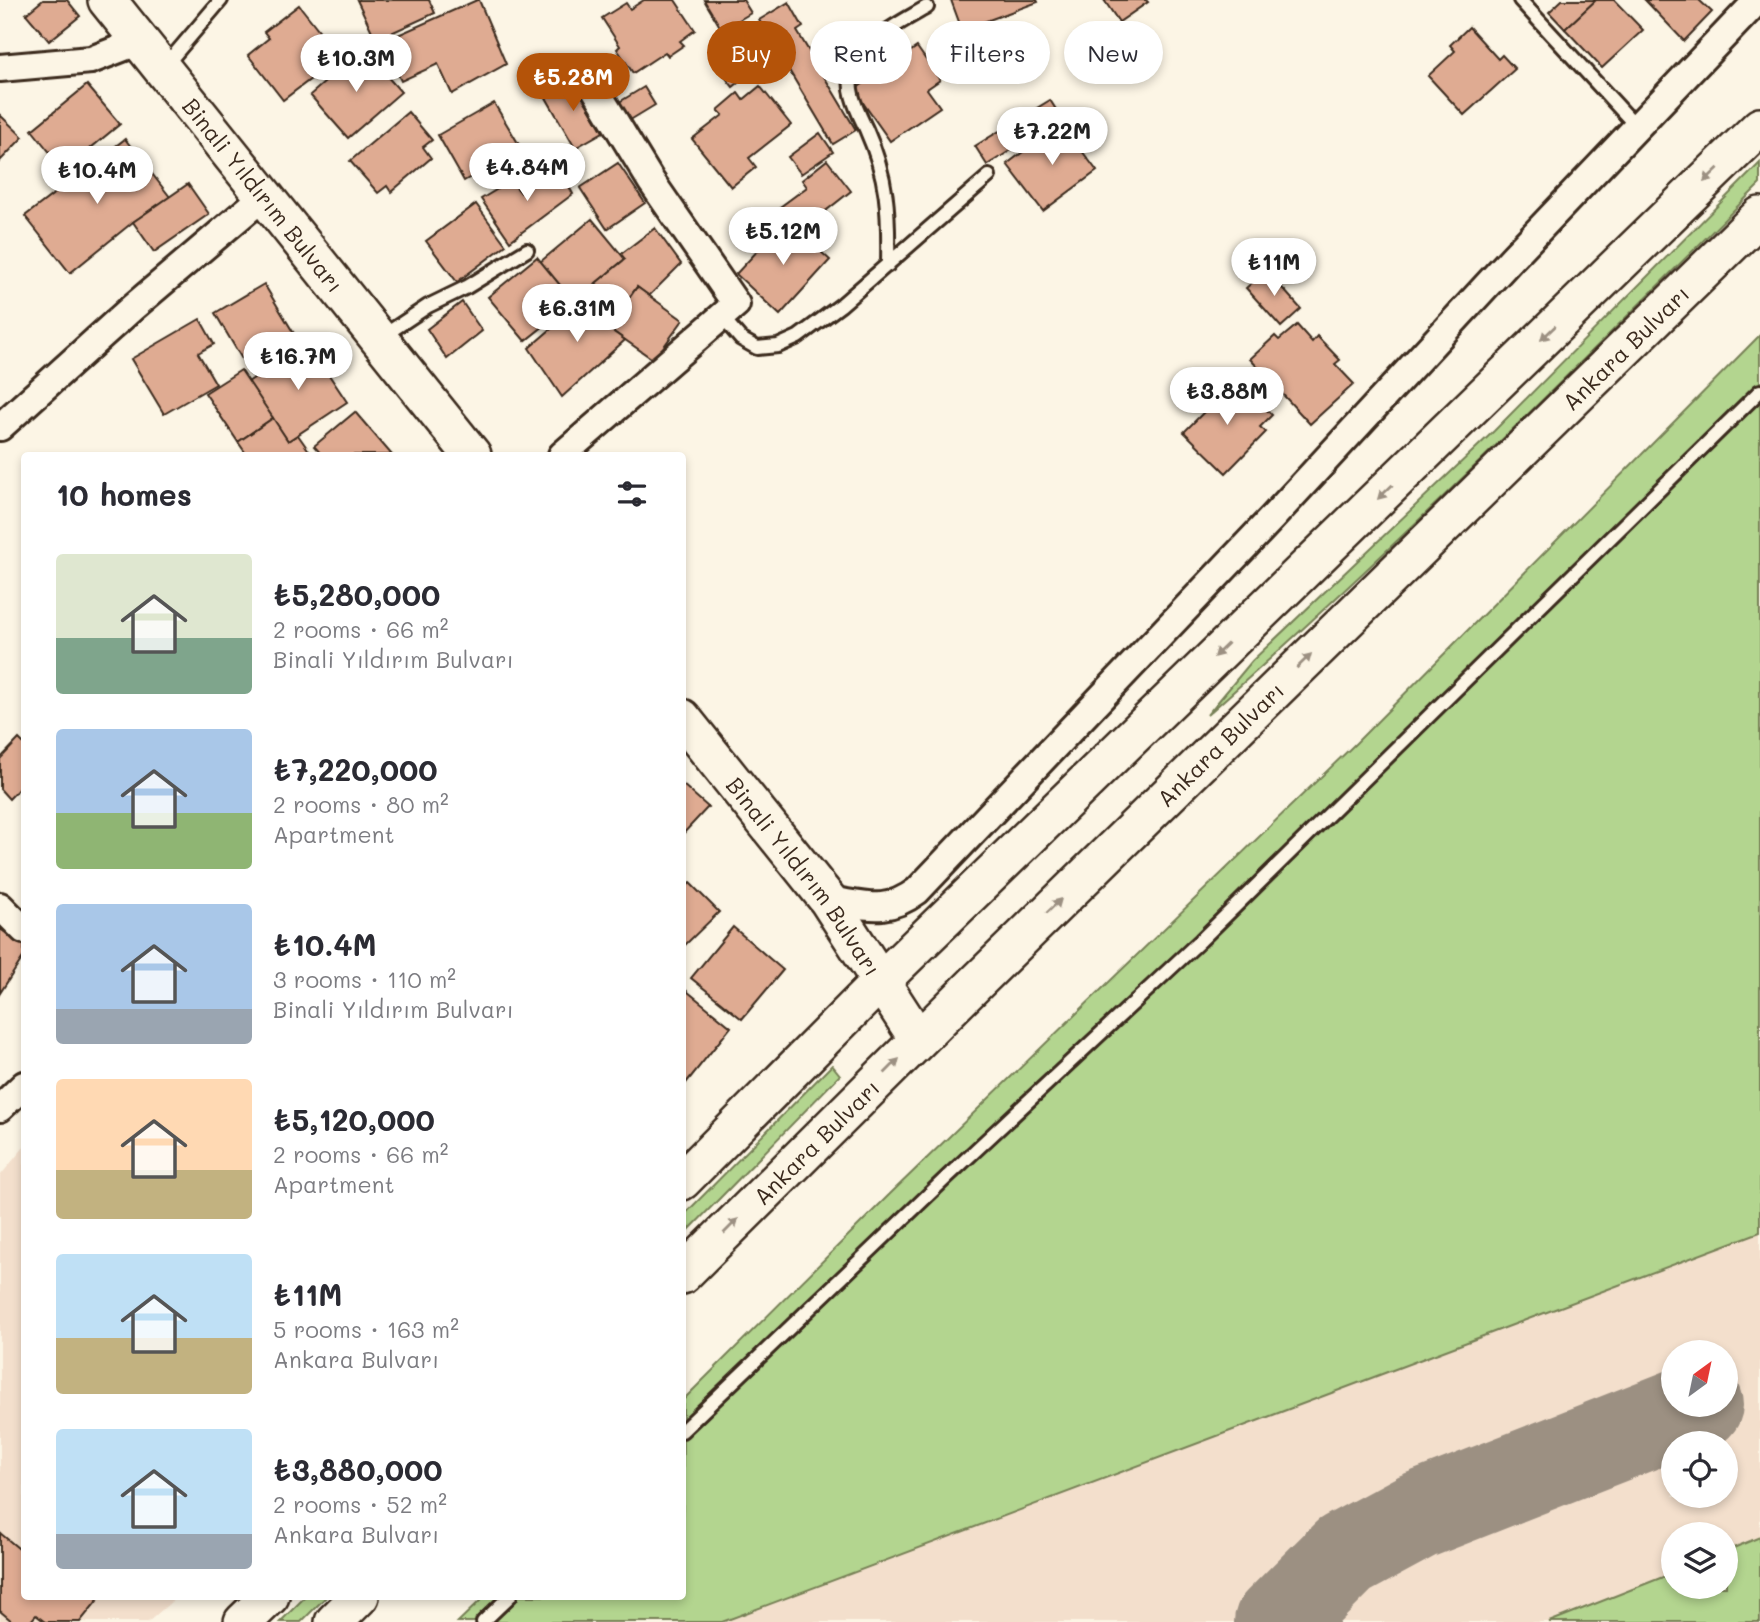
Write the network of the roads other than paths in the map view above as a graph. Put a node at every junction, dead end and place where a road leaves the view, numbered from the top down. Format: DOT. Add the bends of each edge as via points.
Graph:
graph roads {
  1 [pos="107,0"];
  2 [pos="221,0"];
  3 [pos="1520,0"];
  4 [pos="1758,0"];
  5 [pos="927,7"];
  6 [pos="151,55"];
  7 [pos="0,68"];
  8 [pos="592,84"];
  9 [pos="1637,127"];
  10 [pos="1760,127"];
  11 [pos="989,176"];
  12 [pos="264,196"];
  13 [pos="1760,216"];
  14 [pos="527,250"];
  15 [pos="888,265"];
  16 [pos="722,317"];
  17 [pos="379,339"];
  18 [pos="1760,391"];
  19 [pos="0,427"];
  20 [pos="470,452"];
  21 [pos="565,452"];
  22 [pos="686,723"];
  23 [pos="828,900"];
  24 [pos="0,906"];
  25 [pos="21,927"];
  26 [pos="880,982"];
  27 [pos="918,1039"];
  28 [pos="21,1088"];
  29 [pos="0,1108"];
  30 [pos="686,1177"];
  31 [pos="686,1271"];
  32 [pos="686,1426"];
  33 [pos="266,1600"];
  34 [pos="356,1600"];
  35 [pos="506,1600"];
  36 [pos="243,1622"];
  37 [pos="334,1622"];
  38 [pos="483,1622"];
  1 -- 6 [label="main road, Binali Yıldırım Bulvarı"];
  2 -- 6 [label="lane"];
  3 -- 9 [label="lane"];
  4 -- 9 [label="street"];
  5 -- 15 [label="lane" via="878,37 853,66 850,79 852,98 875,149 884,185 889,213"];
  6 -- 7 [label="street"];
  6 -- 12 [label="main road, Binali Yıldırım Bulvarı"];
  8 -- 16 [label="street" via="651,181 736,304"];
  9 -- 23 [label="street" via="917,891 884,908"];
  10 -- 26 [label="main road, one-way"];
  11 -- 15 [label="lane"];
  12 -- 17 [label="main road, Binali Yıldırım Bulvarı"];
  12 -- 19 [label="street"];
  27 -- 13 [label="main road, Ankara Bulvarı, one-way"];
  14 -- 17 [label="lane"];
  15 -- 16 [label="lane" via="798,337 778,346 757,348 741,339"];
  16 -- 21 [label="street"];
  17 -- 20 [label="main road, Binali Yıldırım Bulvarı"];
  18 -- 32 [label="lane" via="1201,940"];
  22 -- 23 [label="main road, Binali Yıldırım Bulvarı"];
  23 -- 26 [label="main road, Binali Yıldırım Bulvarı"];
  24 -- 25 [label="street"];
  26 -- 27 [label="main road, Binali Yıldırım Bulvarı"];
  26 -- 30 [label="main road"];
  31 -- 27 [label="main road, Ankara Bulvarı, one-way"];
  28 -- 29 [label="street"];
  33 -- 36 [label="main road"];
  34 -- 37 [label="main road"];
  35 -- 38 [label="lane"];
}
